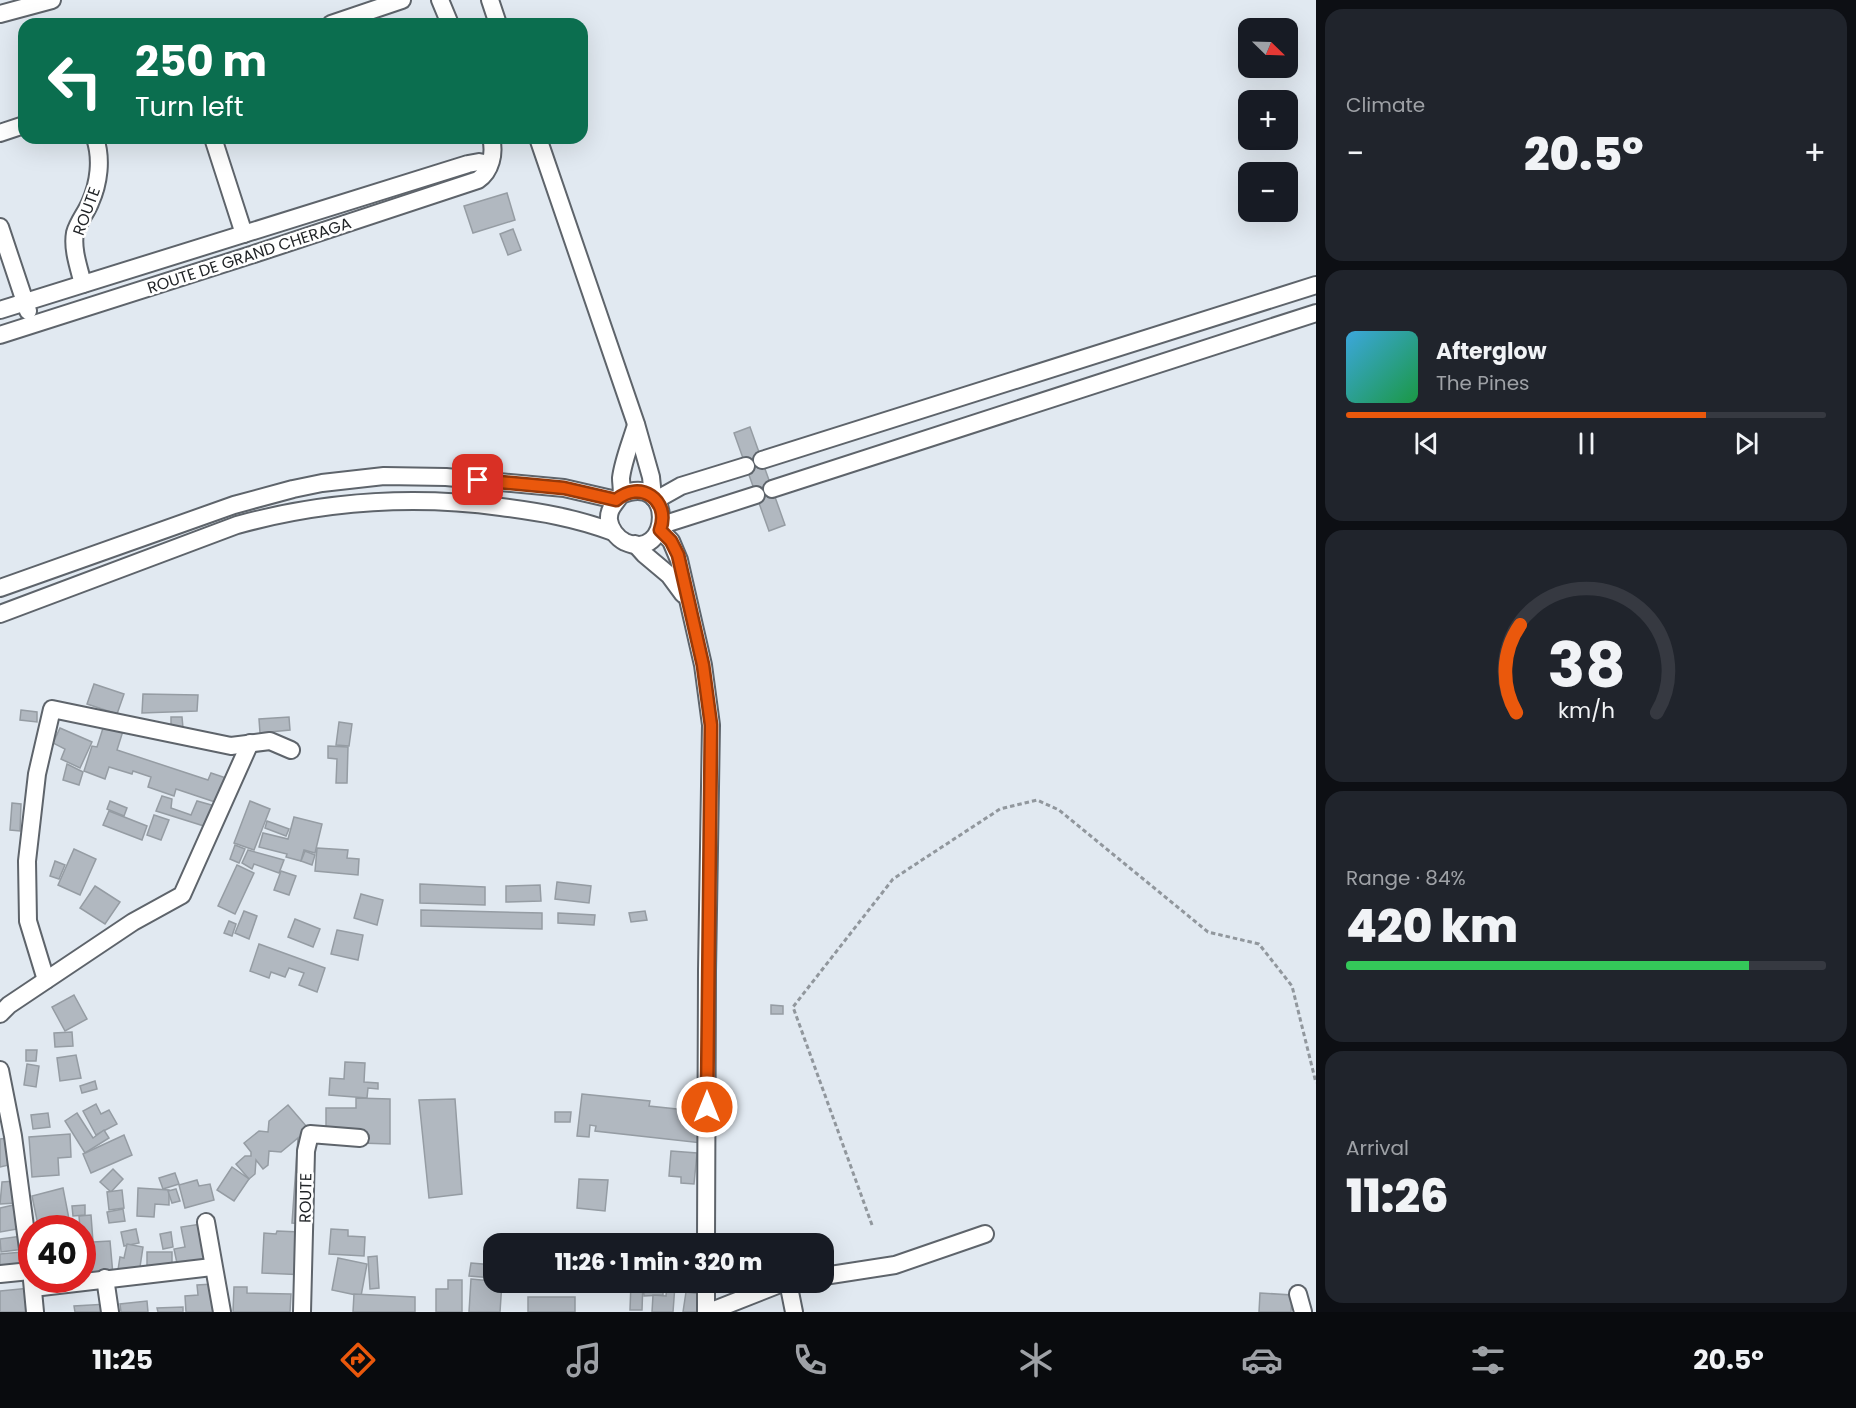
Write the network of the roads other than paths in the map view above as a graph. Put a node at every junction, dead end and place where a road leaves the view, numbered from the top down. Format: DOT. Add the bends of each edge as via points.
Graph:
graph roads {
  1 [pos="52,0"];
  2 [pos="402,0"];
  3 [pos="440,0"];
  4 [pos="490,0"];
  5 [pos="0,14"];
  6 [pos="349,18"];
  7 [pos="448,18"];
  8 [pos="496,18"];
  9 [pos="18,127"];
  10 [pos="0,133"];
  11 [pos="97,144"];
  12 [pos="215,144"];
  13 [pos="491,144"];
  14 [pos="540,144"];
  15 [pos="489,164"];
  16 [pos="0,227"];
  17 [pos="244,234"];
  18 [pos="83,284"];
  19 [pos="1316,285"];
  20 [pos="25,302"];
  21 [pos="0,310"];
  22 [pos="1316,313"];
  23 [pos="33,325"];
  24 [pos="0,335"];
  25 [pos="636,424"];
  26 [pos="772,489"];
  27 [pos="756,495"];
  28 [pos="618,498"];
  29 [pos="654,499"];
  30 [pos="661,527"];
  31 [pos="613,532"];
  32 [pos="635,544"];
  33 [pos="0,588"];
  34 [pos="687,599"];
  35 [pos="0,614"];
  36 [pos="250,743"];
  37 [pos="291,750"];
  38 [pos="46,980"];
  39 [pos="0,1014"];
  40 [pos="0,1070"];
  41 [pos="360,1138"];
  42 [pos="23,1215"];
  43 [pos="206,1222"];
  44 [pos="706,1233"];
  45 [pos="985,1234"];
  46 [pos="213,1267"];
  47 [pos="0,1274"];
  48 [pos="834,1274"];
  49 [pos="18,1277"];
  50 [pos="96,1278"];
  51 [pos="105,1278"];
  52 [pos="33,1293"];
  53 [pos="707,1293"];
  54 [pos="758,1293"];
  55 [pos="790,1293"];
  56 [pos="1299,1294"];
  57 [pos="35,1312"];
  58 [pos="110,1312"];
  59 [pos="222,1312"];
  60 [pos="302,1312"];
  61 [pos="708,1312"];
  62 [pos="794,1312"];
  63 [pos="1303,1312"];
  1 -- 5 [label="street"];
  2 -- 6 [label="street"];
  3 -- 7 [label="street"];
  4 -- 8 [label="street"];
  9 -- 10 [label="street"];
  11 -- 18 [label="street, ROUTE" via="98,173 75,239"];
  12 -- 17 [label="street"];
  13 -- 15 [label="street"];
  14 -- 25 [label="street"];
  15 -- 17 [label="street" via="468,164"];
  15 -- 23 [label="street, ROUTE DE GRAND CHERAGA" via="486,174 478,180"];
  16 -- 20 [label="street"];
  17 -- 18 [label="street"];
  18 -- 20 [label="street"];
  19 -- 29 [label="street" via="681,486"];
  20 -- 21 [label="street"];
  20 -- 23 [label="street"];
  22 -- 26 [label="street"];
  23 -- 24 [label="street, ROUTE DE GRAND CHERAGA"];
  25 -- 28 [label="street"];
  25 -- 29 [label="street"];
  27 -- 30 [label="street"];
  28 -- 29 [label="street" via="638,491"];
  28 -- 31 [label="street" via="609,519"];
  28 -- 33 [label="street" via="564,488 446,477 384,476 322,483 234,505"];
  29 -- 30 [label="street" via="662,515"];
  30 -- 32 [label="street" via="652,539"];
  30 -- 34 [label="street" via="678,555"];
  31 -- 32 [label="street"];
  31 -- 35 [label="street" via="550,513 477,503 416,499 326,505 237,525"];
  32 -- 34 [label="street" via="669,575"];
  34 -- 44 [label="street" via="703,665 711,725"];
  36 -- 37 [label="street" via="270,741"];
  36 -- 38 [label="street" via="182,895 133,922"];
  36 -- 38 [label="street" via="231,746 52,709 37,774 27,861 28,921"];
  38 -- 39 [label="street"];
  40 -- 42 [label="street"];
  41 -- 60 [label="street, ROUTE" via="310,1134 306,1151"];
  43 -- 46 [label="street"];
  45 -- 48 [label="street" via="895,1265"];
  46 -- 51 [label="street"];
  46 -- 59 [label="street"];
  47 -- 49 [label="street"];
  50 -- 51 [label="street"];
  51 -- 58 [label="street"];
  52 -- 57 [label="street"];
  53 -- 61 [label="street"];
  54 -- 61 [label="street"];
  55 -- 62 [label="street"];
  56 -- 63 [label="street"];
}
